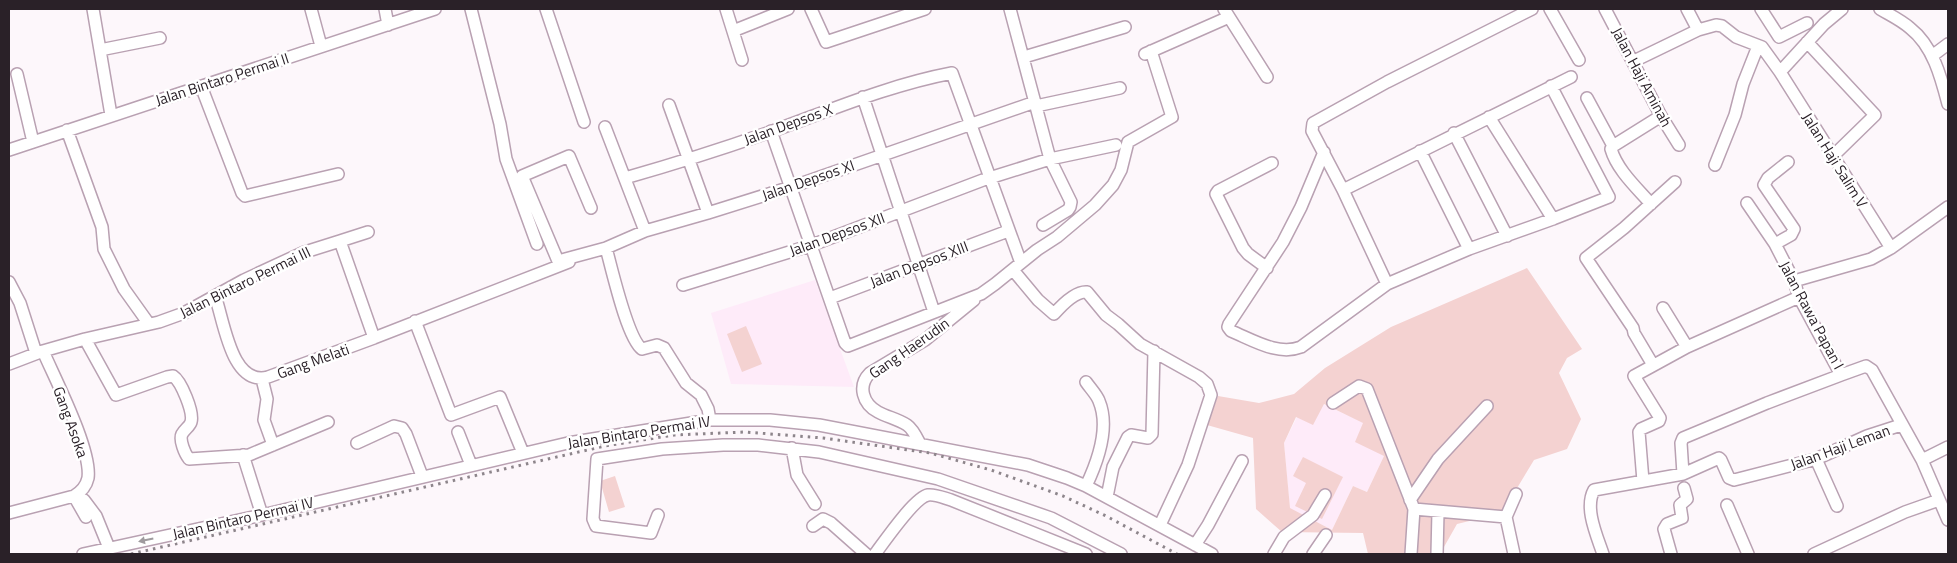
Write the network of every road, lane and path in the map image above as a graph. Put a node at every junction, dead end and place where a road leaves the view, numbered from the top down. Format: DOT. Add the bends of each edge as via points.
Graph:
graph roads {
  1 [pos="93,9"];
  2 [pos="311,9"];
  3 [pos="385,9"];
  4 [pos="436,9"];
  5 [pos="471,9"];
  6 [pos="546,9"];
  7 [pos="726,9"];
  8 [pos="788,9"];
  9 [pos="811,9"];
  10 [pos="925,9"];
  11 [pos="1010,9"];
  12 [pos="1532,9"];
  13 [pos="1550,9"];
  14 [pos="1605,9"];
  15 [pos="1687,9"];
  16 [pos="1761,9"];
  17 [pos="1842,9"];
  18 [pos="1880,9"];
  19 [pos="1227,13"];
  20 [pos="1807,23"];
  21 [pos="388,25"];
  22 [pos="1125,27"];
  23 [pos="1698,30"];
  24 [pos="732,31"];
  25 [pos="160,38"];
  26 [pos="1807,42"];
  27 [pos="1948,44"];
  28 [pos="321,46"];
  29 [pos="1758,46"];
  30 [pos="100,50"];
  31 [pos="1932,56"];
  32 [pos="1024,57"];
  33 [pos="742,60"];
  34 [pos="1579,60"];
  35 [pos="1634,61"];
  36 [pos="1780,72"];
  37 [pos="18,74"];
  38 [pos="1571,77"];
  39 [pos="1267,78"];
  40 [pos="201,86"];
  41 [pos="1551,86"];
  42 [pos="1120,88"];
  43 [pos="863,97"];
  44 [pos="1587,98"];
  45 [pos="1035,104"];
  46 [pos="1948,104"];
  47 [pos="669,106"];
  48 [pos="111,115"];
  49 [pos="1661,116"];
  50 [pos="1488,117"];
  51 [pos="584,122"];
  52 [pos="970,125"];
  53 [pos="605,127"];
  54 [pos="67,130"];
  55 [pos="771,131"];
  56 [pos="1454,133"];
  57 [pos="33,142"];
  58 [pos="1116,145"];
  59 [pos="1679,145"];
  60 [pos="1613,146"];
  61 [pos="9,150"];
  62 [pos="1420,151"];
  63 [pos="1324,152"];
  64 [pos="883,154"];
  65 [pos="1832,156"];
  66 [pos="1050,159"];
  67 [pos="688,160"];
  68 [pos="1788,162"];
  69 [pos="1272,163"];
  70 [pos="1715,165"];
  71 [pos="338,174"];
  72 [pos="625,178"];
  73 [pos="990,178"];
  74 [pos="1675,182"];
  75 [pos="791,187"];
  76 [pos="1343,190"];
  77 [pos="1747,203"];
  78 [pos="1651,204"];
  79 [pos="1948,207"];
  80 [pos="591,208"];
  81 [pos="900,210"];
  82 [pos="708,213"];
  83 [pos="1553,220"];
  84 [pos="1043,224"];
  85 [pos="645,231"];
  86 [pos="1008,231"];
  87 [pos="368,232"];
  88 [pos="1507,236"];
  89 [pos="340,241"];
  90 [pos="537,244"];
  91 [pos="1775,244"];
  92 [pos="812,245"];
  93 [pos="606,248"];
  94 [pos="1891,248"];
  95 [pos="1470,249"];
  96 [pos="594,252"];
  97 [pos="917,265"];
  98 [pos="1017,267"];
  99 [pos="1267,268"];
  100 [pos="1794,281"];
  101 [pos="9,282"];
  102 [pos="1387,284"];
  103 [pos="684,285"];
  104 [pos="981,294"];
  105 [pos="216,296"];
  106 [pos="1800,297"];
  107 [pos="830,298"];
  108 [pos="1663,308"];
  109 [pos="934,312"];
  110 [pos="415,321"];
  111 [pos="149,324"];
  112 [pos="374,338"];
  113 [pos="85,339"];
  114 [pos="1687,347"];
  115 [pos="1154,351"];
  116 [pos="40,352"];
  117 [pos="9,364"];
  118 [pos="1653,365"];
  119 [pos="1841,375"];
  120 [pos="262,379"];
  121 [pos="1086,382"];
  122 [pos="1333,403"];
  123 [pos="1488,406"];
  124 [pos="710,420"];
  125 [pos="328,422"];
  126 [pos="1901,425"];
  127 [pos="458,432"];
  128 [pos="357,442"];
  129 [pos="920,444"];
  130 [pos="273,445"];
  131 [pos="1948,447"];
  132 [pos="792,448"];
  133 [pos="523,453"];
  134 [pos="243,455"];
  135 [pos="1816,459"];
  136 [pos="1922,460"];
  137 [pos="1242,461"];
  138 [pos="471,465"];
  139 [pos="1684,474"];
  140 [pos="422,476"];
  141 [pos="1643,481"];
  142 [pos="1086,486"];
  143 [pos="1684,488"];
  144 [pos="77,494"];
  145 [pos="1516,494"];
  146 [pos="1325,495"];
  147 [pos="1106,497"];
  148 [pos="1939,500"];
  149 [pos="815,504"];
  150 [pos="1412,505"];
  151 [pos="1727,505"];
  152 [pos="1837,506"];
  153 [pos="1438,512"];
  154 [pos="9,513"];
  155 [pos="658,515"];
  156 [pos="262,516"];
  157 [pos="86,517"];
  158 [pos="1506,517"];
  159 [pos="1948,520"];
  160 [pos="813,526"];
  161 [pos="1160,526"];
  162 [pos="1326,535"];
  163 [pos="1195,545"];
  164 [pos="109,548"];
  165 [pos="1071,551"];
  166 [pos="83,554"];
  167 [pos="866,554"];
  168 [pos="875,554"];
  169 [pos="1086,554"];
  170 [pos="1121,554"];
  171 [pos="1212,554"];
  172 [pos="1274,554"];
  173 [pos="1313,554"];
  174 [pos="1411,554"];
  175 [pos="1438,554"];
  176 [pos="1514,554"];
  177 [pos="1603,554"];
  178 [pos="1671,554"];
  179 [pos="1748,554"];
  180 [pos="1814,554"];
  1 -- 30 [label="street"];
  2 -- 28 [label="street"];
  3 -- 21 [label="street"];
  4 -- 21 [label="street, Jalan Bintaro Permai II"];
  5 -- 90 [label="street" via="504,152"];
  6 -- 51 [label="street"];
  7 -- 24 [label="street"];
  8 -- 24 [label="street"];
  9 -- 10 [label="street" via="826,42"];
  11 -- 32 [label="street"];
  12 -- 63 [label="street" via="1316,121 1312,131"];
  13 -- 34 [label="street"];
  14 -- 35 [label="street, Jalan Haji Aminah"];
  15 -- 23 [label="street"];
  16 -- 20 [label="street" via="1779,38"];
  17 -- 26 [label="street"];
  18 -- 31 [label="street" via="1911,28"];
  19 -- 39 [label="street"];
  19 -- 98 [label="street" via="1148,52 1172,117 1128,142 1121,170 1113,185 1078,220"];
  21 -- 28 [label="street, Jalan Bintaro Permai II"];
  22 -- 32 [label="street"];
  23 -- 29 [label="street" via="1719,25 1736,37"];
  23 -- 35 [label="street"];
  24 -- 33 [label="street"];
  25 -- 30 [label="street"];
  26 -- 36 [label="street"];
  26 -- 65 [label="street" via="1875,115"];
  27 -- 31 [label="street"];
  28 -- 40 [label="street, Jalan Bintaro Permai II"];
  29 -- 36 [label="street, Jalan Haji Salim V" via="1767,52"];
  29 -- 70 [label="street"];
  30 -- 48 [label="street"];
  31 -- 46 [label="street"];
  32 -- 45 [label="street"];
  35 -- 49 [label="street, Jalan Haji Aminah"];
  36 -- 65 [label="street, Jalan Haji Salim V"];
  37 -- 57 [label="street"];
  38 -- 41 [label="street"];
  40 -- 48 [label="street, Jalan Bintaro Permai II"];
  40 -- 71 [label="street" via="245,196"];
  41 -- 50 [label="street"];
  41 -- 83 [label="street" via="1609,196"];
  42 -- 45 [label="street, Jalan Depsos XI"];
  43 -- 52 [label="street, Jalan Depsos X" via="952,73"];
  43 -- 55 [label="street, Jalan Depsos X"];
  43 -- 64 [label="street"];
  44 -- 60 [label="street"];
  45 -- 52 [label="street, Jalan Depsos XI"];
  45 -- 66 [label="street"];
  47 -- 67 [label="street"];
  48 -- 54 [label="street, Jalan Bintaro Permai II"];
  49 -- 59 [label="street, Jalan Haji Aminah"];
  49 -- 60 [label="street"];
  50 -- 56 [label="street"];
  50 -- 83 [label="street"];
  52 -- 64 [label="street, Jalan Depsos XI"];
  52 -- 73 [label="street"];
  53 -- 72 [label="street"];
  54 -- 57 [label="street, Jalan Bintaro Permai II"];
  54 -- 111 [label="street" via="102,227 104,249 124,290"];
  55 -- 67 [label="street, Jalan Depsos X"];
  55 -- 75 [label="street"];
  56 -- 62 [label="street"];
  56 -- 88 [label="street"];
  57 -- 61 [label="street, Jalan Bintaro Permai II"];
  58 -- 66 [label="street, Jalan Depsos XII"];
  60 -- 78 [label="street" via="1613,155"];
  62 -- 76 [label="street"];
  62 -- 95 [label="street"];
  63 -- 76 [label="street"];
  63 -- 99 [label="street" via="1301,207"];
  64 -- 75 [label="street, Jalan Depsos XI"];
  64 -- 81 [label="street"];
  65 -- 94 [label="street, Jalan Haji Salim V"];
  66 -- 73 [label="street, Jalan Depsos XII"];
  66 -- 84 [label="street" via="1070,207"];
  67 -- 72 [label="street, Jalan Depsos X"];
  67 -- 82 [label="street"];
  68 -- 91 [label="street" via="1764,185 1794,229"];
  69 -- 99 [label="street" via="1216,194 1243,248"];
  72 -- 85 [label="street"];
  73 -- 81 [label="street, Jalan Depsos XII"];
  73 -- 86 [label="street"];
  74 -- 78 [label="street"];
  75 -- 82 [label="street, Jalan Depsos XI"];
  75 -- 92 [label="street"];
  76 -- 102 [label="street"];
  77 -- 91 [label="street"];
  78 -- 118 [label="street" via="1586,258 1633,328"];
  79 -- 94 [label="street"];
  80 -- 96 [label="street" via="569,156 522,176 558,261"];
  81 -- 92 [label="street, Jalan Depsos XII"];
  81 -- 97 [label="street"];
  82 -- 85 [label="street, Jalan Depsos XI"];
  83 -- 88 [label="street"];
  85 -- 93 [label="street, Jalan Depsos XI"];
  86 -- 97 [label="street, Jalan Depsos XIII"];
  86 -- 98 [label="street"];
  87 -- 89 [label="street, Jalan Bintaro Permai III"];
  88 -- 95 [label="street"];
  89 -- 105 [label="street, Jalan Bintaro Permai III" via="302,253"];
  89 -- 112 [label="street"];
  91 -- 100 [label="street, Jalan Rawa Papan I"];
  92 -- 103 [label="street, Jalan Depsos XII"];
  92 -- 107 [label="street"];
  93 -- 96 [label="street, Jalan Depsos XI"];
  93 -- 124 [label="street" via="633,324 632,336 640,348 659,345 664,348 686,383 701,395"];
  94 -- 100 [label="street" via="1871,259"];
  95 -- 102 [label="street"];
  96 -- 110 [label="street"];
  97 -- 107 [label="street, Jalan Depsos XIII"];
  97 -- 109 [label="street"];
  98 -- 104 [label="street"];
  98 -- 115 [label="street" via="1038,300 1054,314 1077,294 1085,292 1140,344"];
  99 -- 102 [label="street" via="1228,327 1231,331 1282,350 1301,346"];
  100 -- 106 [label="street, Jalan Rawa Papan I"];
  101 -- 116 [label="street"];
  104 -- 109 [label="street"];
  104 -- 129 [label="street, Gang Haerudin" via="926,340 865,378 862,391 865,398 876,411 909,426"];
  105 -- 111 [label="street, Jalan Bintaro Permai III" via="184,313"];
  105 -- 120 [label="street, Gang Melati" via="233,357 251,377"];
  106 -- 114 [label="street"];
  106 -- 119 [label="street, Jalan Rawa Papan I"];
  107 -- 109 [label="street" via="848,346"];
  108 -- 114 [label="street"];
  110 -- 112 [label="street"];
  110 -- 133 [label="street" via="451,415 500,397"];
  111 -- 113 [label="street, Jalan Bintaro Permai III"];
  112 -- 120 [label="street, Gang Melati"];
  113 -- 116 [label="street, Jalan Bintaro Permai III"];
  113 -- 134 [label="street" via="116,395 167,377 176,378 192,417 181,438 189,459"];
  114 -- 118 [label="street"];
  115 -- 147 [label="street" via="1152,434 1148,438 1128,437 1114,467"];
  115 -- 161 [label="street" via="1199,377 1212,395 1188,465"];
  116 -- 117 [label="street, Jalan Bintaro Permai III"];
  116 -- 144 [label="street, Gang Asoka" via="74,419 86,460 88,478"];
  118 -- 141 [label="street" via="1634,376 1660,418 1639,432"];
  119 -- 126 [label="street, Jalan Rawa Papan I" via="1866,366 1870,368"];
  119 -- 139 [label="street" via="1683,438"];
  120 -- 130 [label="street" via="267,399 264,420"];
  121 -- 142 [label="street" via="1099,401 1104,421 1102,440"];
  122 -- 150 [label="street" via="1359,386 1367,389"];
  123 -- 150 [label="street" via="1438,459"];
  124 -- 129 [label="street, Jalan Bintaro Permai IV" via="770,420 819,425"];
  124 -- 133 [label="street, Jalan Bintaro Permai IV"];
  125 -- 130 [label="street"];
  126 -- 135 [label="street, Jalan Haji Leman"];
  126 -- 136 [label="street, Jalan Rawa Papan I"];
  127 -- 138 [label="street"];
  128 -- 140 [label="street" via="394,426 402,428"];
  129 -- 142 [label="street, Jalan Bintaro Permai IV" via="1028,465"];
  130 -- 134 [label="street"];
  131 -- 136 [label="street"];
  132 -- 149 [label="street" via="797,476"];
  132 -- 155 [label="street" via="758,445 681,447 597,459 593,519 596,526 652,533"];
  132 -- 170 [label="street" via="938,479 1051,518"];
  133 -- 138 [label="street, Jalan Bintaro Permai IV"];
  134 -- 156 [label="street"];
  135 -- 139 [label="street, Jalan Haji Leman" via="1734,480 1729,478 1719,458"];
  135 -- 152 [label="street"];
  136 -- 148 [label="street, Jalan Rawa Papan I"];
  137 -- 163 [label="street"];
  138 -- 140 [label="street, Jalan Bintaro Permai IV"];
  139 -- 141 [label="street, Jalan Haji Leman"];
  140 -- 156 [label="street, Jalan Bintaro Permai IV"];
  141 -- 177 [label="street, Jalan Haji Leman" via="1593,491 1592,517"];
  142 -- 147 [label="street, Jalan Bintaro Permai IV"];
  143 -- 178 [label="street" via="1687,499 1680,505 1682,518 1667,524 1664,529"];
  144 -- 154 [label="street"];
  144 -- 157 [label="street"];
  144 -- 164 [label="street" via="96,516"];
  145 -- 158 [label="street"];
  146 -- 172 [label="street" via="1313,515 1284,537"];
  147 -- 161 [label="street, Jalan Bintaro Permai IV"];
  148 -- 159 [label="street, Jalan Rawa Papan I"];
  148 -- 180 [label="street"];
  150 -- 153 [label="street"];
  150 -- 174 [label="street"];
  151 -- 179 [label="street"];
  153 -- 158 [label="street"];
  153 -- 175 [label="street"];
  156 -- 164 [label="street, Jalan Bintaro Permai IV, one-way"];
  158 -- 176 [label="street"];
  160 -- 167 [label="street" via="823,519 831,523"];
  161 -- 163 [label="street, Jalan Bintaro Permai IV"];
  162 -- 173 [label="street"];
  163 -- 171 [label="street, Jalan Bintaro Permai IV"];
  164 -- 166 [label="street, Jalan Bintaro Permai IV"];
  165 -- 168 [label="street" via="951,500 930,495 923,497 902,518"];
  165 -- 169 [label="street"];
}
